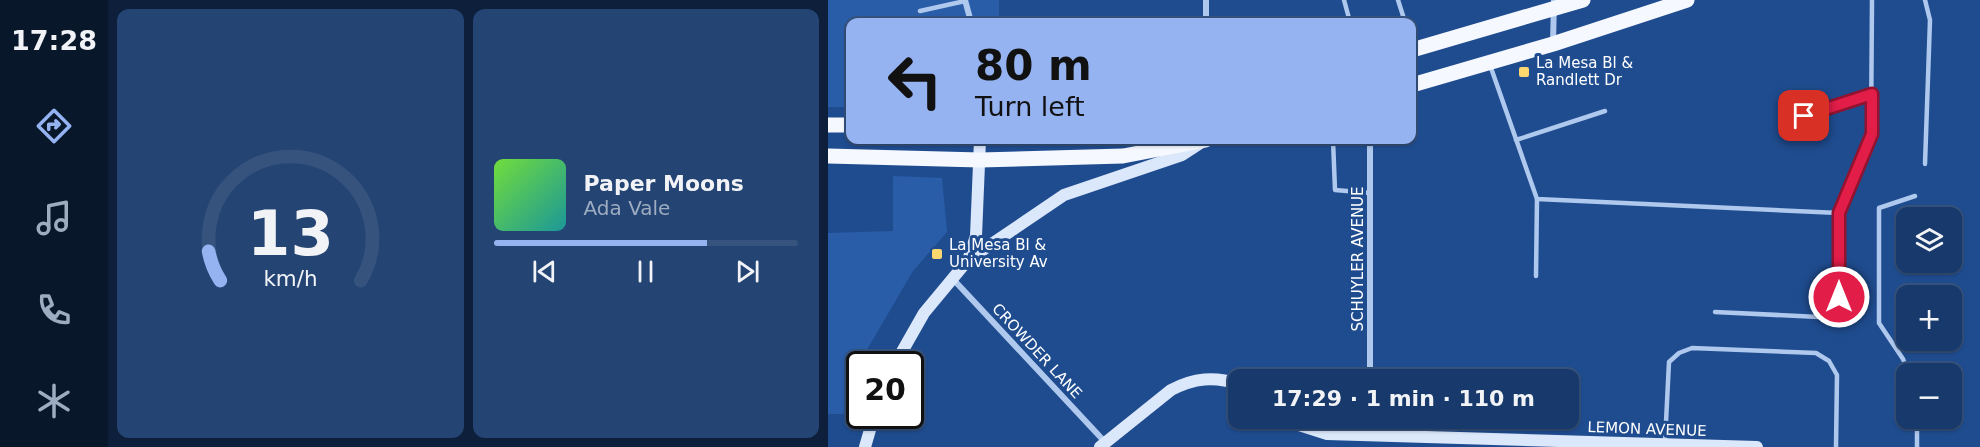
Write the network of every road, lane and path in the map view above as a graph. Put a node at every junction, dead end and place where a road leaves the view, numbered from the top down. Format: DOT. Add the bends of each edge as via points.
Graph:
graph roads {
  1 [pos="1206,0"];
  2 [pos="1344,0"];
  3 [pos="1398,0"];
  4 [pos="1583,0"];
  5 [pos="1687,0"];
  6 [pos="1872,0"];
  7 [pos="1925,0"];
  8 [pos="965,1"];
  9 [pos="1554,5"];
  10 [pos="920,11"];
  11 [pos="970,18"];
  12 [pos="1206,18"];
  13 [pos="1349,18"];
  14 [pos="1404,18"];
  15 [pos="1553,44"];
  16 [pos="1416,48"];
  17 [pos="1489,63"];
  18 [pos="1416,84"];
  19 [pos="1872,94"];
  20 [pos="1605,111"];
  21 [pos="1781,124"];
  22 [pos="828,125"];
  23 [pos="846,125"];
  24 [pos="1516,141"];
  25 [pos="980,144"];
  26 [pos="1185,144"];
  27 [pos="1200,144"];
  28 [pos="1333,144"];
  29 [pos="1370,144"];
  30 [pos="828,156"];
  31 [pos="980,160"];
  32 [pos="1925,164"];
  33 [pos="1370,193"];
  34 [pos="1915,196"];
  35 [pos="1537,199"];
  36 [pos="1839,213"];
  37 [pos="968,260"];
  38 [pos="1536,276"];
  39 [pos="952,277"];
  40 [pos="1715,312"];
  41 [pos="903,351"];
  42 [pos="1905,363"];
  43 [pos="1370,369"];
  44 [pos="1228,381"];
  45 [pos="870,429"];
  46 [pos="1311,429"];
  47 [pos="1370,429"];
  48 [pos="1917,429"];
  49 [pos="1370,436"];
  50 [pos="1103,444"];
  51 [pos="1665,444"];
  52 [pos="865,447"];
  53 [pos="1757,447"];
  54 [pos="1836,447"];
  55 [pos="1917,447"];
  1 -- 12 [label="street"];
  2 -- 13 [label="lane"];
  3 -- 14 [label="lane"];
  4 -- 9 [label="main road"];
  5 -- 15 [label="main road"];
  6 -- 19 [label="lane"];
  7 -- 32 [label="lane" via="1930,20"];
  8 -- 10 [label="lane"];
  8 -- 11 [label="street"];
  9 -- 15 [label="street"];
  9 -- 16 [label="main road"];
  15 -- 17 [label="main road"];
  17 -- 18 [label="main road"];
  17 -- 24 [label="lane"];
  19 -- 21 [label="lane"];
  19 -- 36 [label="lane" via="1872,134"];
  20 -- 24 [label="lane"];
  22 -- 23 [label="main road"];
  24 -- 35 [label="lane"];
  25 -- 31 [label="main road"];
  26 -- 31 [label="main road" via="1123,156"];
  27 -- 37 [label="main road" via="1182,155 1064,195"];
  28 -- 33 [label="lane" via="1335,190"];
  29 -- 33 [label="street, SCHUYLER AVENUE"];
  30 -- 31 [label="main road"];
  31 -- 37 [label="main road" via="976,236"];
  33 -- 43 [label="street, SCHUYLER AVENUE"];
  34 -- 42 [label="lane" via="1880,208 1879,323"];
  35 -- 36 [label="lane"];
  35 -- 38 [label="lane"];
  36 -- 40 [label="lane" via="1839,297 1834,310 1819,317"];
  37 -- 39 [label="main road"];
  39 -- 41 [label="main road" via="924,313"];
  39 -- 50 [label="street, CROWDER LANE"];
  44 -- 50 [label="main road" via="1203,379 1171,390"];
  45 -- 52 [label="main road"];
  46 -- 49 [label="main road, LEMON AVENUE" via="1327,434"];
  47 -- 49 [label="street"];
  48 -- 55 [label="lane"];
  49 -- 51 [label="main road, LEMON AVENUE"];
  51 -- 53 [label="main road, LEMON AVENUE"];
  51 -- 54 [label="lane" via="1669,362 1692,348 1816,353 1829,362 1837,375"];
}
